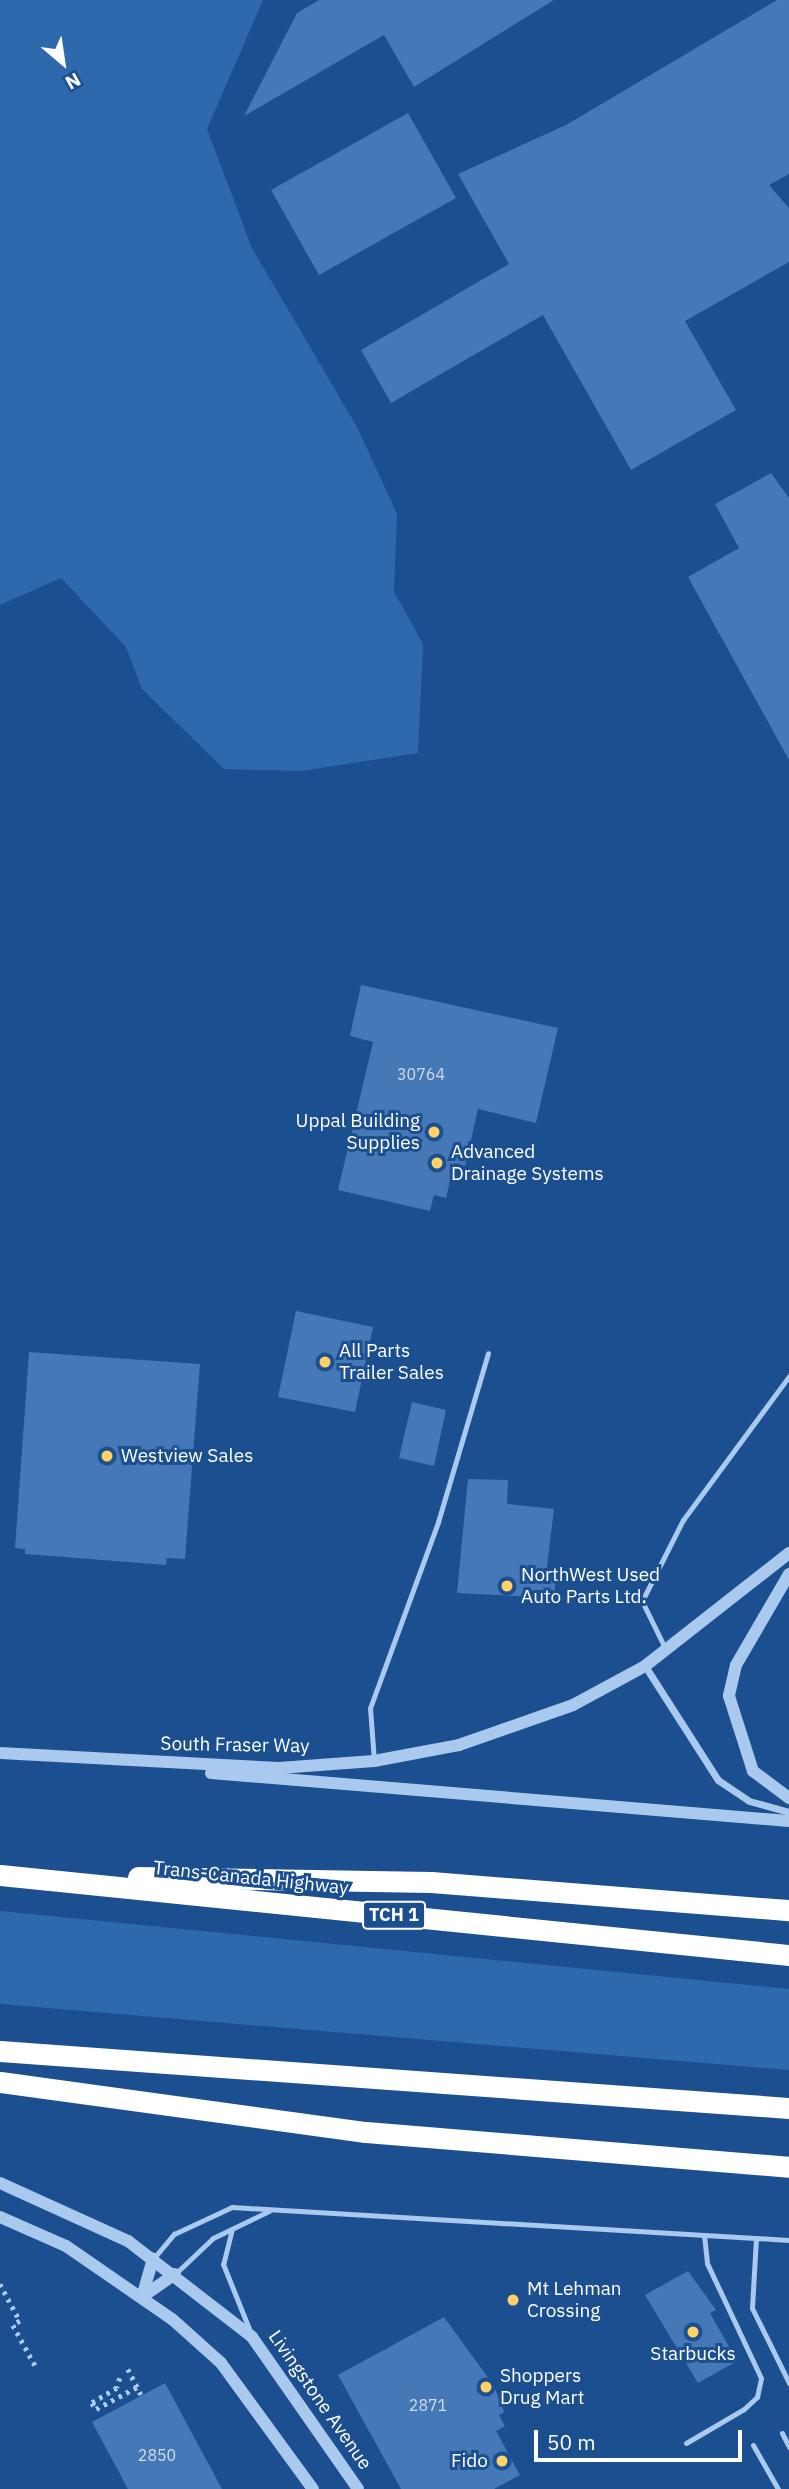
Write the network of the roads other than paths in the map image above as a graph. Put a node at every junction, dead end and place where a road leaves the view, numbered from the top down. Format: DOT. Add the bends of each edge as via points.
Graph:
graph roads {
  1 [pos="488,1353"];
  2 [pos="789,1376"];
  3 [pos="789,1553"];
  4 [pos="789,1574"];
  5 [pos="667,1651"];
  6 [pos="645,1666"];
  7 [pos="0,1753"];
  8 [pos="374,1761"];
  9 [pos="124,1762"];
  10 [pos="789,1798"];
  11 [pos="789,1812"];
  12 [pos="789,1821"];
  13 [pos="0,1875"];
  14 [pos="789,1910"];
  15 [pos="789,1955"];
  16 [pos="0,2051"];
  17 [pos="0,2082"];
  18 [pos="789,2108"];
  19 [pos="789,2167"];
  20 [pos="0,2183"];
  21 [pos="272,2210"];
  22 [pos="0,2217"];
  23 [pos="232,2229"];
  24 [pos="704,2235"];
  25 [pos="756,2238"];
  26 [pos="789,2240"];
  27 [pos="153,2259"];
  28 [pos="176,2274"];
  29 [pos="142,2297"];
  30 [pos="252,2337"];
  31 [pos="789,2383"];
  32 [pos="782,2433"];
  33 [pos="686,2443"];
  34 [pos="753,2445"];
  35 [pos="789,2447"];
  36 [pos="313,2489"];
  37 [pos="358,2489"];
  38 [pos="778,2489"];
  1 -- 8 [label="lane" via="438,1522 370,1708"];
  2 -- 5 [label="lane" via="683,1520 642,1601"];
  3 -- 5 [label="street, South Fraser Way"];
  4 -- 10 [label="street" via="752,1633 729,1696 754,1771"];
  5 -- 6 [label="street, South Fraser Way"];
  6 -- 8 [label="street, South Fraser Way" via="527,1723"];
  6 -- 11 [label="street" via="718,1780 749,1801"];
  7 -- 9 [label="street, South Fraser Way"];
  8 -- 9 [label="street, South Fraser Way" via="279,1768"];
  9 -- 12 [label="street"];
  13 -- 14 [label="highway" via="431,1882"];
  13 -- 15 [label="highway, Trans-Canada Highway / TCH 1"];
  16 -- 18 [label="highway"];
  17 -- 19 [label="highway" via="366,2132"];
  20 -- 27 [label="street, Livingstone Avenue" via="65,2208"];
  21 -- 23 [label="lane"];
  21 -- 24 [label="lane"];
  21 -- 27 [label="lane" via="232,2207 206,2213 174,2234"];
  22 -- 29 [label="street" via="66,2246"];
  23 -- 28 [label="lane" via="194,2251"];
  23 -- 30 [label="lane" via="223,2264"];
  24 -- 25 [label="lane"];
  24 -- 33 [label="lane" via="707,2263 761,2378 757,2397 744,2409"];
  25 -- 26 [label="lane"];
  25 -- 31 [label="lane" via="752,2308"];
  27 -- 28 [label="street, Livingstone Avenue"];
  27 -- 29 [label="street"];
  28 -- 29 [label="street"];
  28 -- 30 [label="street, Livingstone Avenue"];
  29 -- 36 [label="street" via="221,2363"];
  30 -- 37 [label="street, Livingstone Avenue"];
  32 -- 35 [label="lane"];
  34 -- 38 [label="lane"];
}
